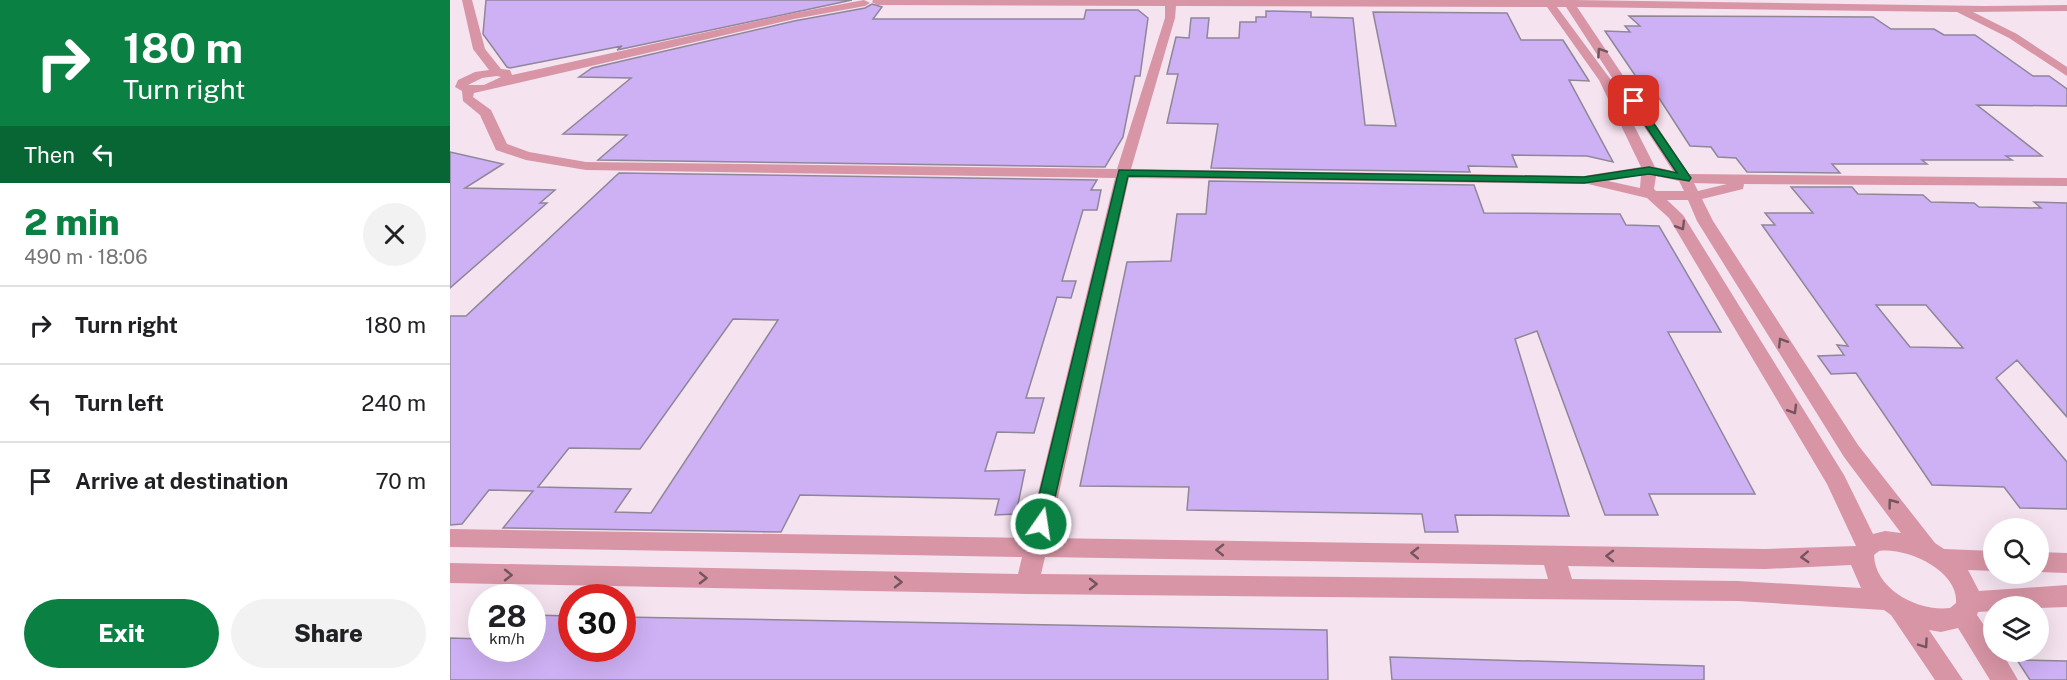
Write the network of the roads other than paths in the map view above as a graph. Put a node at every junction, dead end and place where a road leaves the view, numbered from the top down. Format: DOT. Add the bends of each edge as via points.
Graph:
graph roads {
  1 [pos="467,0"];
  2 [pos="831,0"];
  3 [pos="852,0"];
  4 [pos="1971,0"];
  5 [pos="875,1"];
  6 [pos="1171,1"];
  7 [pos="2067,1"];
  8 [pos="1559,2"];
  9 [pos="1952,4"];
  10 [pos="1989,4"];
  11 [pos="2067,8"];
  12 [pos="702,33"];
  13 [pos="2013,36"];
  14 [pos="479,49"];
  15 [pos="2067,72"];
  16 [pos="501,77"];
  17 [pos="450,84"];
  18 [pos="466,84"];
  19 [pos="450,92"];
  20 [pos="486,113"];
  21 [pos="1649,170"];
  22 [pos="1123,172"];
  23 [pos="1685,178"];
  24 [pos="1584,180"];
  25 [pos="1767,180"];
  26 [pos="2067,182"];
  27 [pos="1653,195"];
  28 [pos="1694,196"];
  29 [pos="1734,313"];
  30 [pos="1764,314"];
  31 [pos="450,537"];
  32 [pos="1036,547"];
  33 [pos="1865,551"];
  34 [pos="1934,554"];
  35 [pos="1553,555"];
  36 [pos="1983,560"];
  37 [pos="2049,562"];
  38 [pos="2067,563"];
  39 [pos="450,573"];
  40 [pos="1027,584"];
  41 [pos="1563,589"];
  42 [pos="2067,596"];
  43 [pos="1894,604"];
  44 [pos="1965,608"];
  45 [pos="1950,680"];
  46 [pos="2005,680"];
  1 -- 14 [label="street"];
  2 -- 12 [label="street"];
  3 -- 5 [label="street"];
  4 -- 10 [label="street"];
  5 -- 6 [label="street"];
  5 -- 12 [label="street"];
  6 -- 8 [label="street"];
  6 -- 22 [label="street" via="1170,18"];
  7 -- 10 [label="street"];
  8 -- 9 [label="street"];
  8 -- 21 [label="street" via="1605,80"];
  23 -- 8 [label="street, one-way"];
  9 -- 10 [label="street"];
  9 -- 13 [label="street"];
  10 -- 11 [label="street"];
  10 -- 13 [label="street"];
  12 -- 16 [label="street"];
  13 -- 15 [label="street"];
  14 -- 16 [label="street"];
  14 -- 18 [label="street" via="470,63"];
  16 -- 18 [label="street" via="481,89"];
  16 -- 20 [label="street" via="502,93"];
  17 -- 18 [label="street"];
  18 -- 19 [label="street"];
  18 -- 20 [label="street" via="467,98"];
  20 -- 22 [label="street" via="501,147 526,156 586,166"];
  21 -- 23 [label="street"];
  21 -- 24 [label="street"];
  21 -- 27 [label="street" via="1647,189"];
  22 -- 24 [label="street"];
  22 -- 32 [label="street"];
  23 -- 25 [label="street"];
  23 -- 28 [label="street"];
  24 -- 27 [label="street"];
  25 -- 26 [label="street"];
  25 -- 28 [label="street"];
  27 -- 28 [label="street"];
  27 -- 29 [label="street, one-way" via="1675,215"];
  28 -- 30 [label="street"];
  29 -- 30 [label="street"];
  29 -- 33 [label="street, one-way" via="1836,481"];
  34 -- 30 [label="street, one-way" via="1851,451"];
  31 -- 32 [label="street"];
  35 -- 32 [label="street, one-way"];
  32 -- 40 [label="street"];
  33 -- 34 [label="street" via="1878,541 1898,541"];
  33 -- 35 [label="street, one-way" via="1765,559"];
  33 -- 43 [label="street" via="1866,574"];
  34 -- 36 [label="street"];
  34 -- 44 [label="street" via="1965,585"];
  35 -- 41 [label="street"];
  37 -- 38 [label="street"];
  39 -- 40 [label="street, one-way"];
  40 -- 41 [label="street, one-way"];
  41 -- 43 [label="street" via="1738,591"];
  42 -- 44 [label="street"];
  43 -- 44 [label="street" via="1919,617 1938,621 1955,619"];
  43 -- 45 [label="street, one-way"];
  44 -- 46 [label="street"];
}
